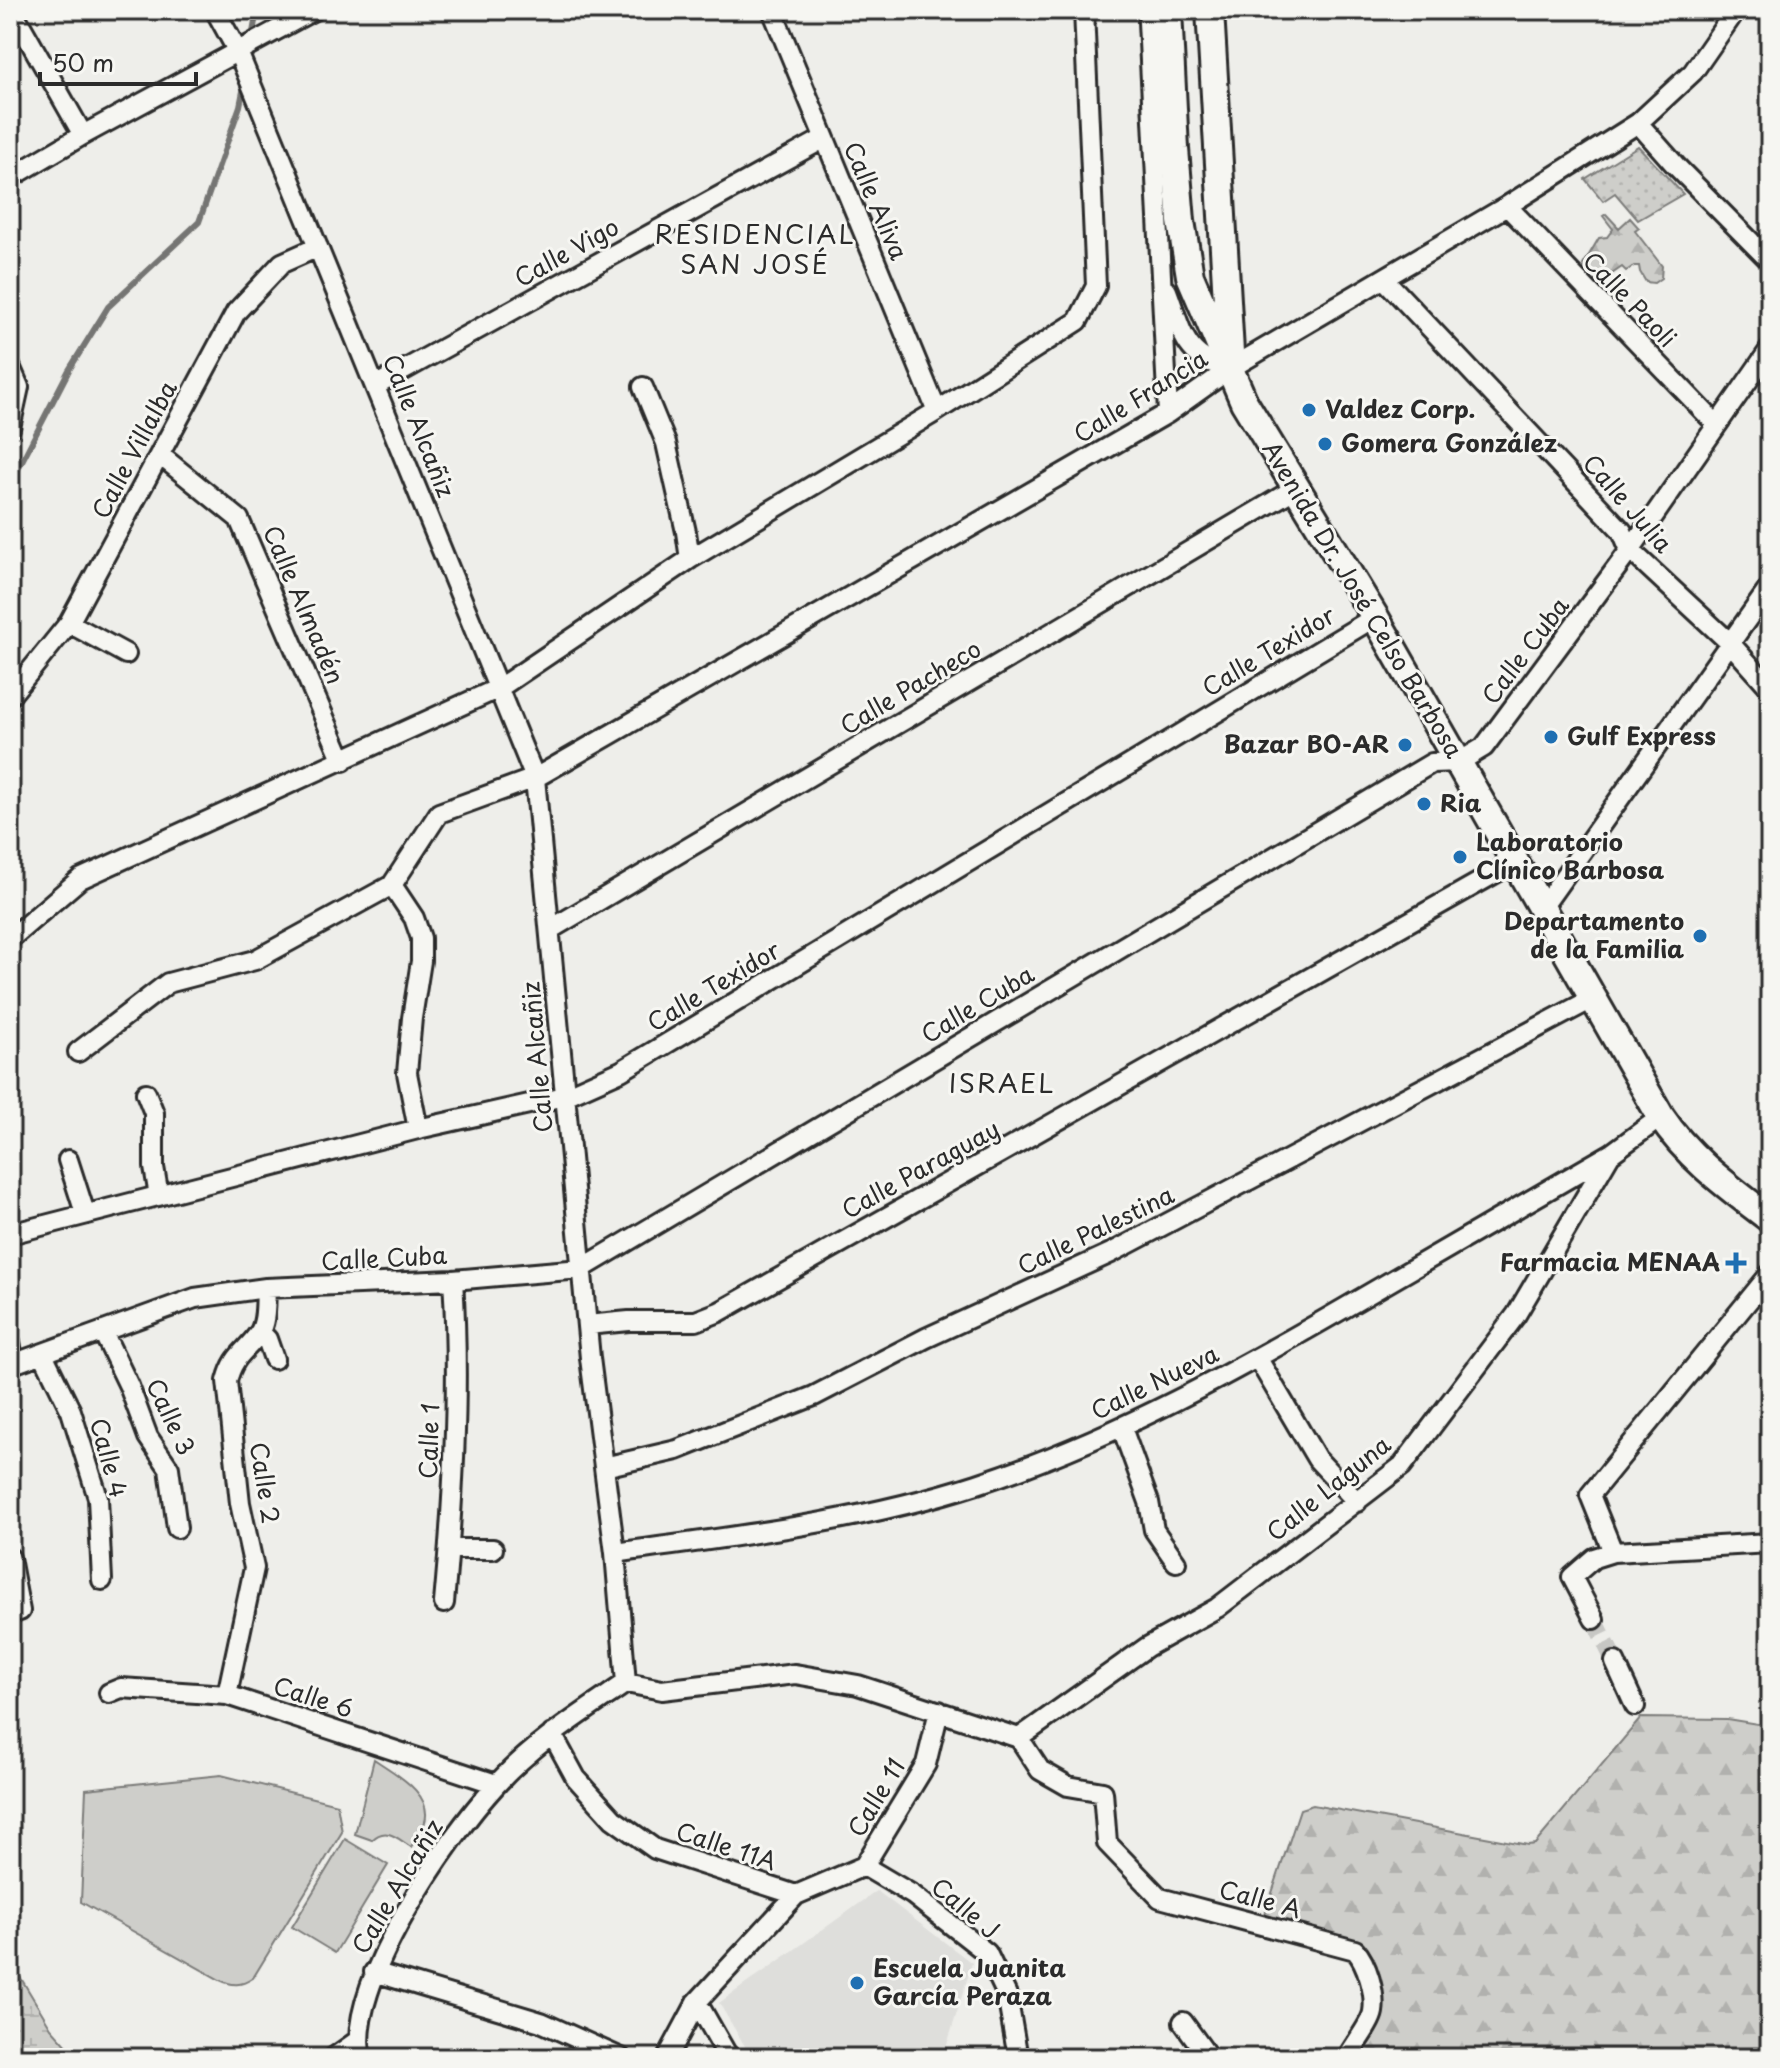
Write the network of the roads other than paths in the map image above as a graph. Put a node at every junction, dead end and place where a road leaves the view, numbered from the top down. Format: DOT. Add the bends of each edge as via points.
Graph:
graph roads {
  1 [pos="12,10"];
  2 [pos="215,10"];
  3 [pos="314,10"];
  4 [pos="772,10"];
  5 [pos="1084,10"];
  6 [pos="1151,10"];
  7 [pos="1168,10"];
  8 [pos="1210,10"];
  9 [pos="1736,10"];
  10 [pos="238,52"];
  11 [pos="1638,123"];
  12 [pos="83,135"];
  13 [pos="823,139"];
  14 [pos="10,178"];
  15 [pos="1507,206"];
  16 [pos="318,247"];
  17 [pos="1770,261"];
  18 [pos="1162,278"];
  19 [pos="1385,280"];
  20 [pos="1770,349"];
  21 [pos="10,366"];
  22 [pos="1231,368"];
  23 [pos="375,386"];
  24 [pos="643,387"];
  25 [pos="937,411"];
  26 [pos="1168,413"];
  27 [pos="1717,425"];
  28 [pos="10,428"];
  29 [pos="160,455"];
  30 [pos="1296,488"];
  31 [pos="1630,550"];
  32 [pos="690,559"];
  33 [pos="1770,587"];
  34 [pos="1375,617"];
  35 [pos="69,623"];
  36 [pos="1730,643"];
  37 [pos="126,654"];
  38 [pos="499,688"];
  39 [pos="1770,688"];
  40 [pos="10,696"];
  41 [pos="343,761"];
  42 [pos="1459,762"];
  43 [pos="535,778"];
  44 [pos="1515,862"];
  45 [pos="392,885"];
  46 [pos="1541,909"];
  47 [pos="551,929"];
  48 [pos="10,939"];
  49 [pos="1592,999"];
  50 [pos="78,1052"];
  51 [pos="146,1093"];
  52 [pos="565,1096"];
  53 [pos="1661,1117"];
  54 [pos="418,1129"];
  55 [pos="1612,1153"];
  56 [pos="68,1160"];
  57 [pos="159,1196"];
  58 [pos="85,1213"];
  59 [pos="1770,1219"];
  60 [pos="10,1234"];
  61 [pos="581,1269"];
  62 [pos="1770,1274"];
  63 [pos="453,1280"];
  64 [pos="266,1288"];
  65 [pos="587,1325"];
  66 [pos="103,1332"];
  67 [pos="260,1332"];
  68 [pos="10,1342"];
  69 [pos="43,1354"];
  70 [pos="274,1359"];
  71 [pos="1258,1359"];
  72 [pos="12,1365"];
  73 [pos="1122,1428"];
  74 [pos="604,1467"];
  75 [pos="1357,1502"];
  76 [pos="177,1528"];
  77 [pos="1770,1543"];
  78 [pos="449,1549"];
  79 [pos="493,1549"];
  80 [pos="1613,1552"];
  81 [pos="615,1553"];
  82 [pos="10,1558"];
  83 [pos="1176,1562"];
  84 [pos="102,1580"];
  85 [pos="444,1603"];
  86 [pos="20,1611"];
  87 [pos="1594,1619"];
  88 [pos="1615,1662"];
  89 [pos="626,1683"];
  90 [pos="109,1693"];
  91 [pos="227,1695"];
  92 [pos="1635,1706"];
  93 [pos="939,1711"];
  94 [pos="552,1734"];
  95 [pos="1019,1738"];
  96 [pos="496,1784"];
  97 [pos="864,1866"];
  98 [pos="796,1895"];
  99 [pos="374,1972"];
  100 [pos="697,2002"];
  101 [pos="1183,2022"];
  102 [pos="359,2050"];
  103 [pos="333,2058"];
  104 [pos="621,2058"];
  105 [pos="667,2058"];
  106 [pos="729,2058"];
  107 [pos="1018,2058"];
  108 [pos="1209,2058"];
  109 [pos="1347,2058"];
  1 -- 12 [label="street"];
  2 -- 10 [label="street, Calle Alcañiz"];
  3 -- 10 [label="street"];
  4 -- 13 [label="street, Calle Aliva"];
  5 -- 25 [label="street" via="1096,286 1078,321"];
  6 -- 18 [label="street"];
  7 -- 22 [label="main road, Avenida Dr. José Celso Barbosa" via="1177,178 1190,276"];
  8 -- 22 [label="main road, Avenida Dr. José Celso Barbosa"];
  9 -- 11 [label="street, Calle Francia" via="1693,72"];
  10 -- 12 [label="street"];
  10 -- 16 [label="street, Calle Alcañiz"];
  11 -- 15 [label="street, Calle Francia"];
  11 -- 17 [label="street"];
  12 -- 14 [label="street"];
  13 -- 23 [label="street, Calle Vigo"];
  13 -- 25 [label="street, Calle Aliva"];
  15 -- 19 [label="street, Calle Francia"];
  15 -- 27 [label="street, Calle Paoli"];
  16 -- 23 [label="street, Calle Alcañiz"];
  16 -- 29 [label="street, Calle Villalba" via="282,263 236,312"];
  18 -- 22 [label="street" via="1195,354"];
  18 -- 26 [label="street"];
  19 -- 22 [label="street, Calle Francia"];
  19 -- 31 [label="street, Calle Julia" via="1622,531"];
  20 -- 27 [label="street, Calle Cuba"];
  21 -- 28 [label="street" via="19,387"];
  22 -- 26 [label="street, Calle Francia"];
  22 -- 30 [label="main road, Avenida Dr. José Celso Barbosa" via="1244,402"];
  23 -- 38 [label="street, Calle Alcañiz"];
  24 -- 32 [label="street" via="666,443"];
  25 -- 32 [label="street"];
  26 -- 43 [label="street, Calle Francia"];
  27 -- 31 [label="street, Calle Cuba"];
  29 -- 35 [label="street, Calle Villalba"];
  29 -- 41 [label="street, Calle Almadén" via="239,519"];
  30 -- 34 [label="main road, Avenida Dr. José Celso Barbosa"];
  30 -- 47 [label="street, Calle Pacheco"];
  31 -- 36 [label="street, Calle Julia"];
  31 -- 42 [label="street, Calle Cuba" via="1484,747"];
  32 -- 38 [label="street"];
  33 -- 36 [label="street"];
  34 -- 42 [label="main road, Avenida Dr. José Celso Barbosa"];
  34 -- 52 [label="street, Calle Texidor" via="621,1071"];
  35 -- 37 [label="street"];
  35 -- 40 [label="street, Calle Villalba"];
  36 -- 39 [label="street, Calle Julia"];
  36 -- 46 [label="street"];
  38 -- 41 [label="street"];
  38 -- 43 [label="street, Calle Alcañiz"];
  41 -- 48 [label="street" via="80,879"];
  42 -- 44 [label="main road, Avenida Dr. José Celso Barbosa"];
  42 -- 61 [label="street, Calle Cuba" via="1432,763"];
  43 -- 45 [label="street, Calle Francia" via="439,813"];
  43 -- 47 [label="street, Calle Alcañiz"];
  44 -- 46 [label="main road, Avenida Dr. José Celso Barbosa"];
  44 -- 65 [label="street, Calle Paraguay" via="719,1312 696,1321"];
  45 -- 50 [label="street" via="255,960 168,983"];
  45 -- 54 [label="street" via="421,938 407,1073"];
  46 -- 49 [label="main road, Avenida Dr. José Celso Barbosa"];
  47 -- 52 [label="street, Calle Alcañiz"];
  49 -- 53 [label="main road, Avenida Dr. José Celso Barbosa"];
  49 -- 74 [label="street, Calle Palestina" via="1111,1253 814,1396 677,1450"];
  51 -- 57 [label="street" via="154,1113"];
  52 -- 54 [label="street, Calle Texidor"];
  52 -- 61 [label="street, Calle Alcañiz"];
  53 -- 55 [label="street, Calle Nueva"];
  53 -- 59 [label="main road, Avenida Dr. José Celso Barbosa" via="1709,1171"];
  54 -- 57 [label="street, Calle Texidor"];
  55 -- 71 [label="street, Calle Nueva"];
  55 -- 75 [label="street, Calle Laguna" via="1516,1315 1402,1466"];
  56 -- 58 [label="street"];
  57 -- 58 [label="street, Calle Texidor"];
  58 -- 60 [label="street, Calle Texidor"];
  61 -- 63 [label="street, Calle Cuba"];
  61 -- 65 [label="street, Calle Alcañiz"];
  62 -- 80 [label="street" via="1590,1495"];
  63 -- 64 [label="street, Calle Cuba"];
  63 -- 78 [label="street, Calle 1" via="457,1348"];
  64 -- 66 [label="street, Calle Cuba" via="195,1298"];
  64 -- 67 [label="street"];
  65 -- 74 [label="street, Calle Alcañiz"];
  66 -- 69 [label="street, Calle Cuba"];
  66 -- 76 [label="street, Calle 3" via="148,1437 169,1468"];
  67 -- 70 [label="street"];
  67 -- 91 [label="street, Calle 2" via="231,1363 227,1381 240,1503 254,1568"];
  68 -- 72 [label="street"];
  69 -- 72 [label="street, Calle Cuba"];
  69 -- 84 [label="street, Calle 4" via="71,1411 98,1498"];
  71 -- 73 [label="street, Calle Nueva"];
  71 -- 75 [label="street" via="1317,1459"];
  73 -- 81 [label="street, Calle Nueva" via="975,1485 906,1504 794,1528"];
  73 -- 83 [label="street" via="1154,1530"];
  74 -- 81 [label="street, Calle Alcañiz"];
  75 -- 95 [label="street, Calle Laguna" via="1217,1608 1147,1647"];
  77 -- 80 [label="street"];
  78 -- 79 [label="street"];
  78 -- 85 [label="street, Calle 1"];
  80 -- 87 [label="street" via="1594,1558 1572,1577"];
  81 -- 89 [label="street, Calle Alcañiz"];
  82 -- 86 [label="street"];
  88 -- 92 [label="street"];
  89 -- 93 [label="street" via="662,1690 795,1674 858,1685"];
  89 -- 94 [label="street, Calle Alcañiz"];
  90 -- 91 [label="street, Calle 6" via="121,1688"];
  91 -- 96 [label="street, Calle 6"];
  93 -- 95 [label="street"];
  93 -- 97 [label="street, Calle 11" via="926,1764"];
  94 -- 96 [label="street, Calle Alcañiz"];
  94 -- 98 [label="street, Calle 11A" via="576,1778 613,1819 655,1849"];
  95 -- 109 [label="street, Calle A" via="1040,1770 1068,1786 1103,1792 1107,1843 1160,1898 1355,1950 1365,1960 1373,2013"];
  96 -- 99 [label="street, Calle Alcañiz" via="442,1851"];
  97 -- 98 [label="street, Calle 11"];
  97 -- 107 [label="street, Calle J" via="913,1895 987,1953 1007,1995"];
  98 -- 100 [label="street, Calle 11"];
  99 -- 102 [label="street, Calle Alcañiz" via="360,2015"];
  99 -- 104 [label="street" via="541,2022"];
  100 -- 105 [label="street, Calle 11"];
  100 -- 106 [label="street"];
  101 -- 108 [label="street"];
  102 -- 103 [label="street"];
}
